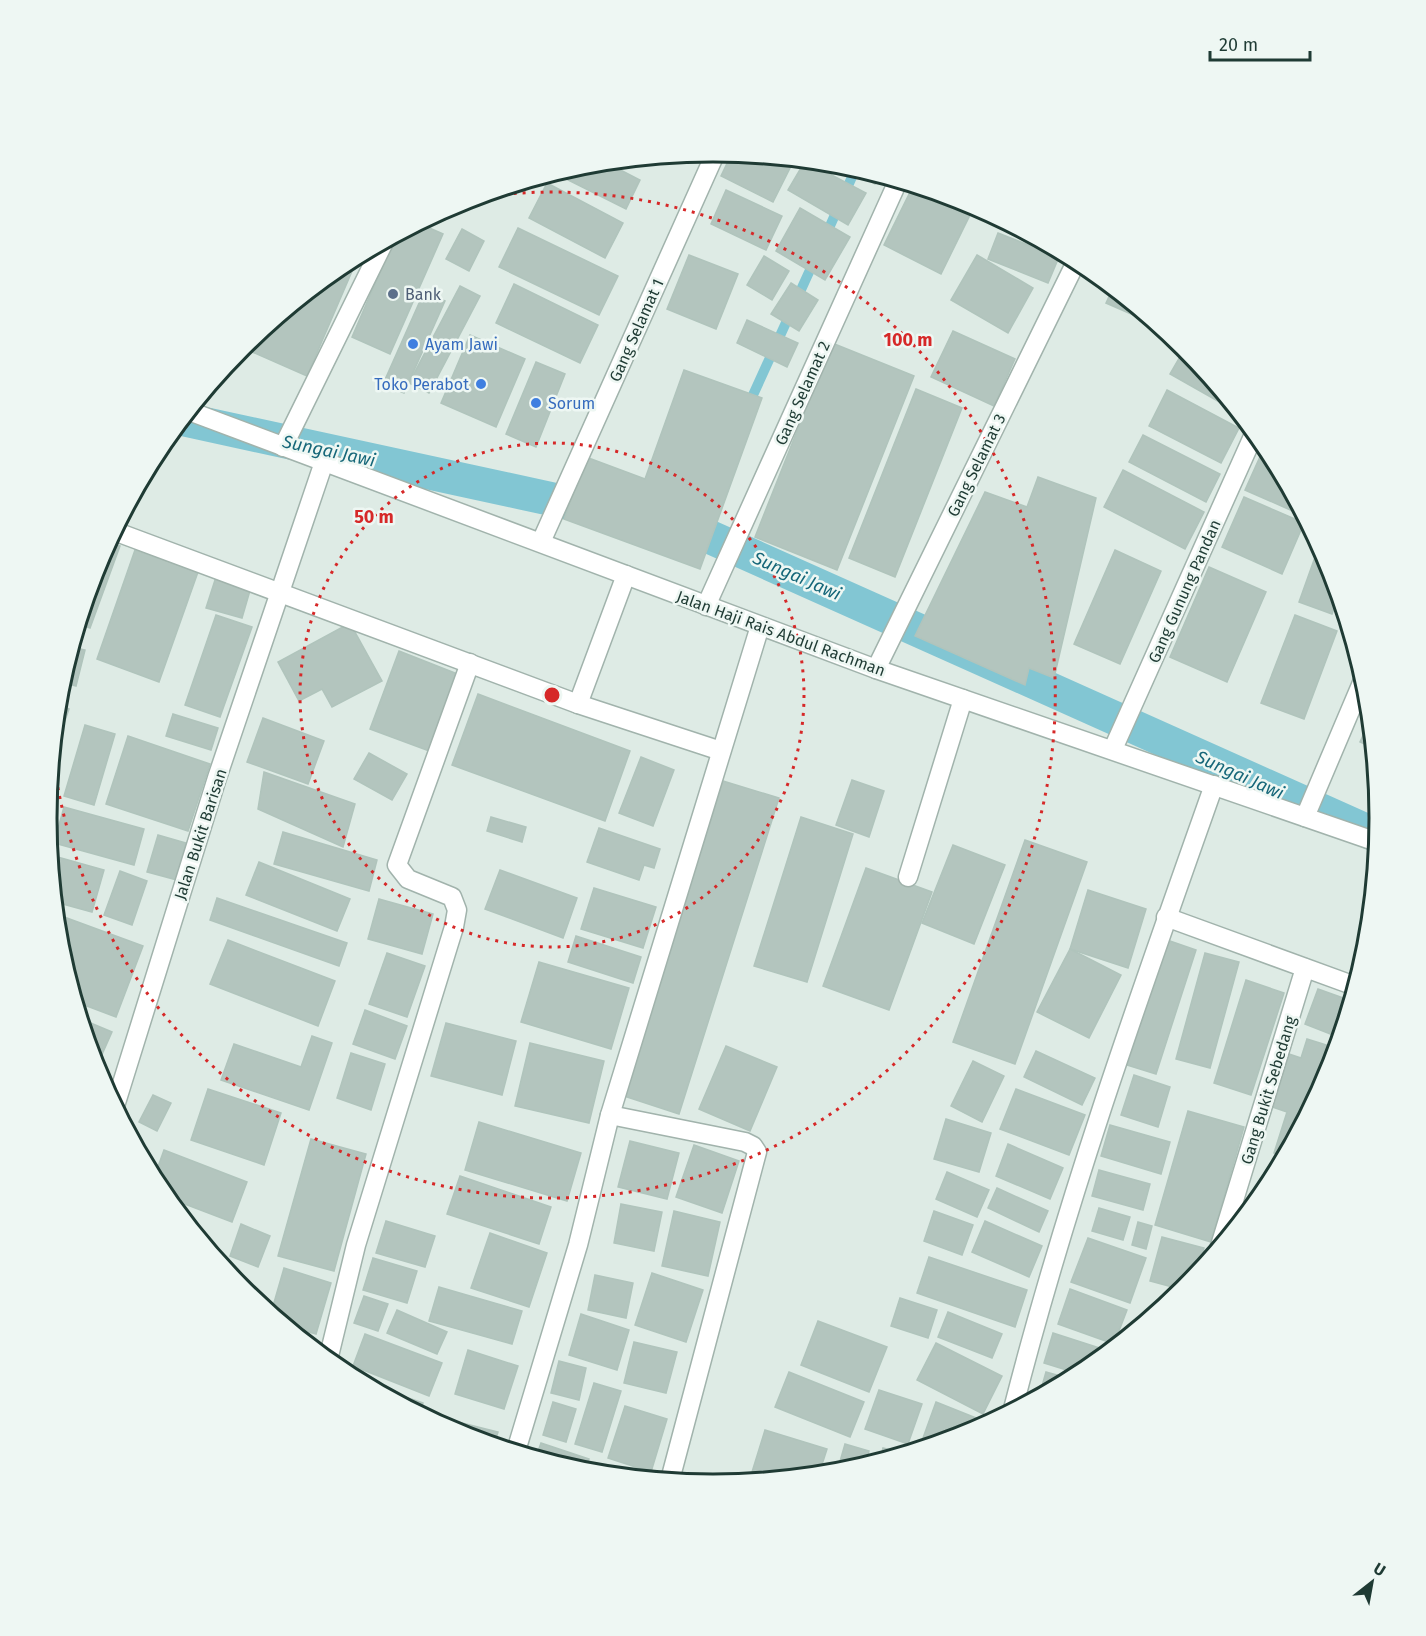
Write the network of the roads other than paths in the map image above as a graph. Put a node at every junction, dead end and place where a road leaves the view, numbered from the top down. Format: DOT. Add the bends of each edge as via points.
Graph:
graph roads {
  1 [pos="711,162"];
  2 [pos="895,188"];
  3 [pos="378,255"];
  4 [pos="1072,270"];
  5 [pos="197,414"];
  6 [pos="1250,443"];
  7 [pos="283,447"];
  8 [pos="324,462"];
  9 [pos="122,534"];
  10 [pos="540,542"];
  11 [pos="626,575"];
  12 [pos="279,595"];
  13 [pos="706,606"];
  14 [pos="760,627"];
  15 [pos="470,663"];
  16 [pos="876,669"];
  17 [pos="1357,695"];
  18 [pos="963,699"];
  19 [pos="578,704"];
  20 [pos="1113,749"];
  21 [pos="721,751"];
  22 [pos="1214,785"];
  23 [pos="1305,817"];
  24 [pos="1369,839"];
  25 [pos="908,877"];
  26 [pos="1166,917"];
  27 [pos="1305,968"];
  28 [pos="1348,983"];
  29 [pos="119,1094"];
  30 [pos="610,1115"];
  31 [pos="1226,1225"];
  32 [pos="330,1350"];
  33 [pos="1016,1399"];
  34 [pos="518,1444"];
  35 [pos="672,1473"];
  1 -- 10 [label="street, Gang Selamat 1"];
  2 -- 13 [label="street, Gang Selamat 2"];
  3 -- 7 [label="street"];
  4 -- 16 [label="street, Gang Selamat 3"];
  5 -- 7 [label="street, Jalan Haji Rais Abdul Rachman"];
  6 -- 20 [label="street, Gang Gunung Pandan"];
  7 -- 8 [label="street, Jalan Haji Rais Abdul Rachman"];
  8 -- 10 [label="street, Jalan Haji Rais Abdul Rachman"];
  8 -- 12 [label="street, Jalan Bukit Barisan"];
  9 -- 12 [label="street"];
  10 -- 11 [label="street, Jalan Haji Rais Abdul Rachman"];
  11 -- 13 [label="street, Jalan Haji Rais Abdul Rachman"];
  11 -- 19 [label="street"];
  12 -- 15 [label="street"];
  12 -- 29 [label="street, Jalan Bukit Barisan" via="217,778"];
  13 -- 14 [label="street, Jalan Haji Rais Abdul Rachman"];
  14 -- 16 [label="street, Jalan Haji Rais Abdul Rachman"];
  14 -- 21 [label="street"];
  15 -- 19 [label="street"];
  15 -- 32 [label="street" via="397,865 408,879 452,897 457,910 454,927 356,1245"];
  16 -- 18 [label="street, Jalan Haji Rais Abdul Rachman"];
  17 -- 23 [label="street"];
  18 -- 20 [label="street, Jalan Haji Rais Abdul Rachman"];
  18 -- 25 [label="street"];
  19 -- 21 [label="street"];
  20 -- 22 [label="street, Jalan Haji Rais Abdul Rachman"];
  21 -- 30 [label="street"];
  22 -- 23 [label="street, Jalan Haji Rais Abdul Rachman"];
  22 -- 26 [label="street"];
  23 -- 24 [label="street, Jalan Haji Rais Abdul Rachman"];
  26 -- 27 [label="street"];
  26 -- 33 [label="street" via="1043,1293"];
  27 -- 28 [label="street"];
  27 -- 31 [label="street, Gang Bukit Sebedang"];
  30 -- 34 [label="street" via="578,1245"];
  30 -- 35 [label="street" via="745,1142 758,1152"];
}
